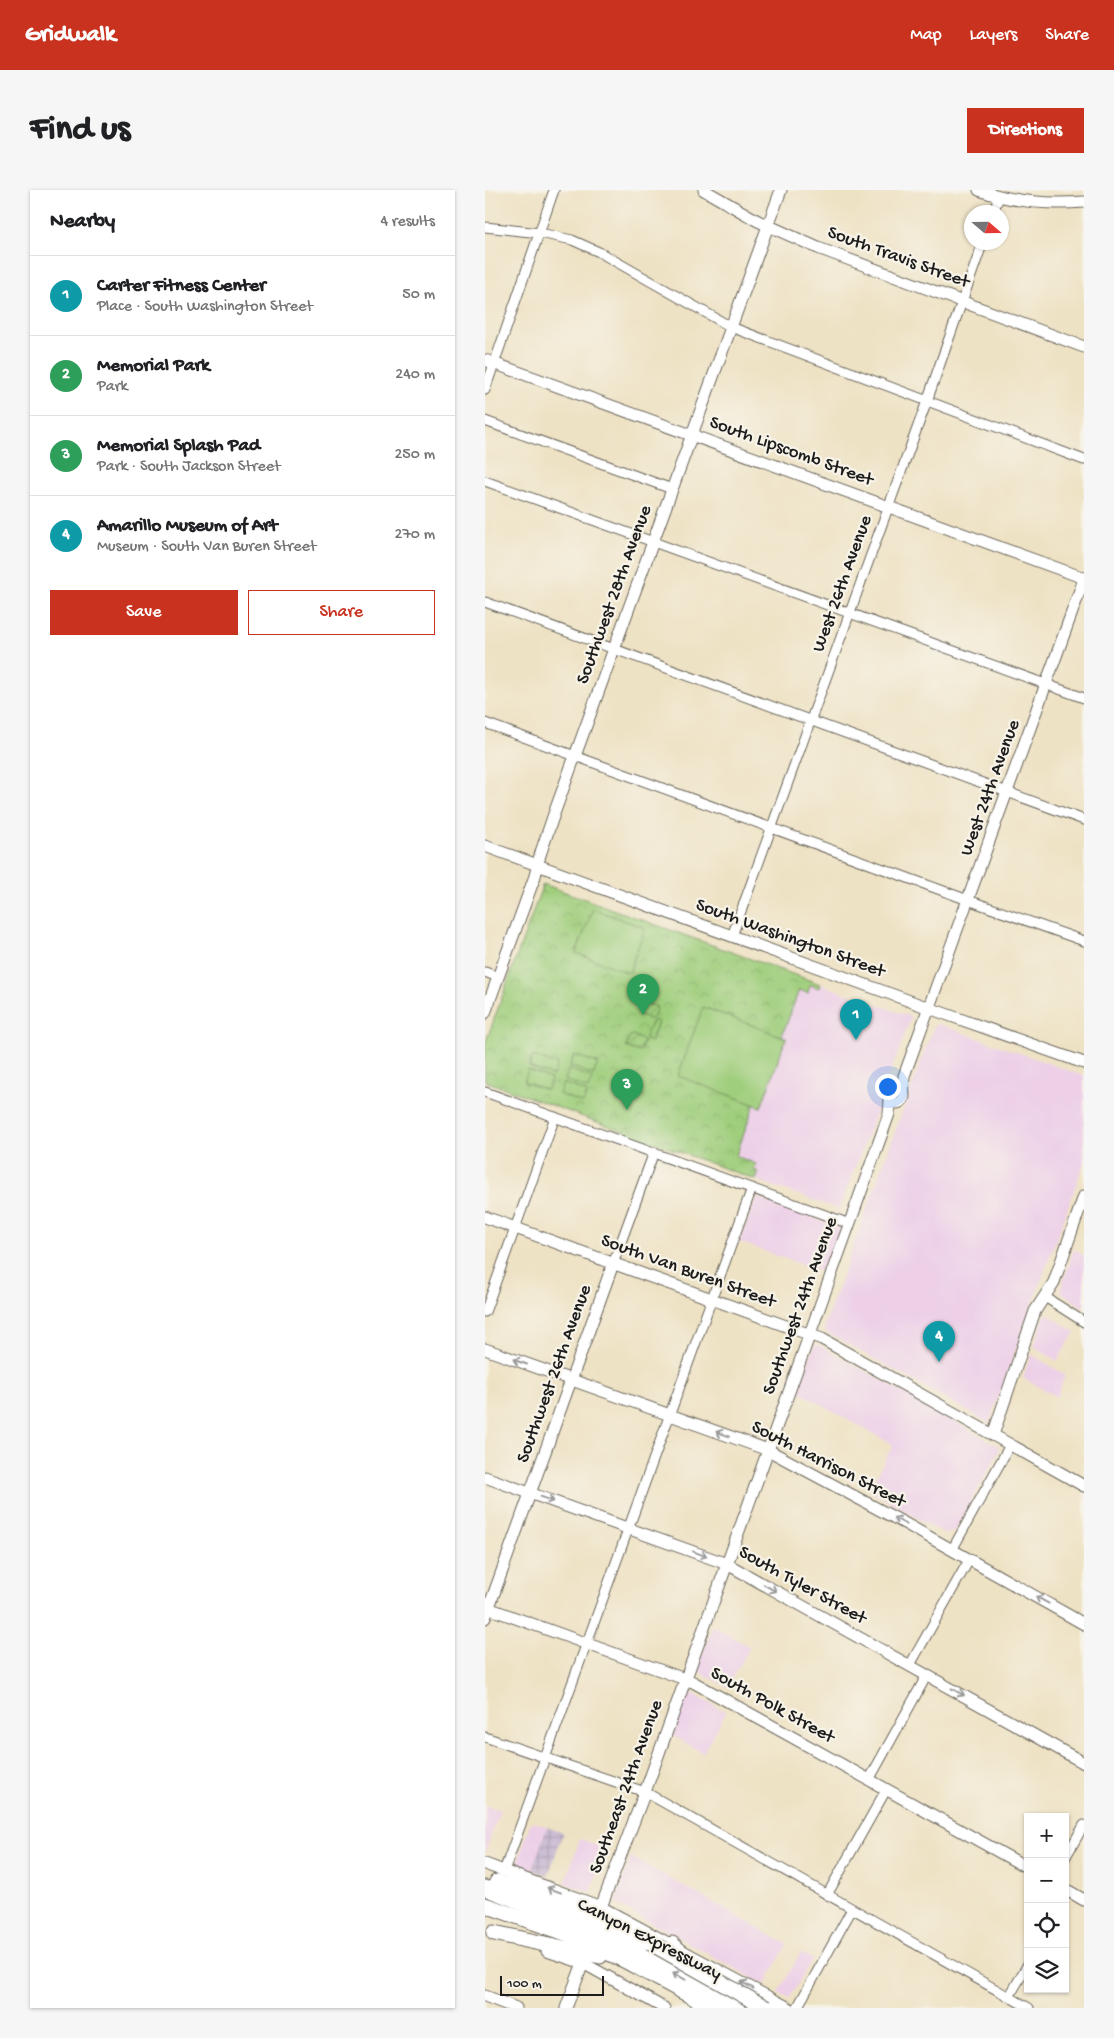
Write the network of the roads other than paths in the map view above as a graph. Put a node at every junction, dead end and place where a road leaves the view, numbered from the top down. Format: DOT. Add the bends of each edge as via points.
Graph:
graph roads {
  1 [pos="554,190"];
  2 [pos="705,190"];
  3 [pos="781,190"];
  4 [pos="979,190"];
  5 [pos="999,197"];
  6 [pos="1084,202"];
  7 [pos="996,205"];
  8 [pos="767,226"];
  9 [pos="485,227"];
  10 [pos="540,233"];
  11 [pos="980,250"];
  12 [pos="962,301"];
  13 [pos="731,327"];
  14 [pos="1084,347"];
  15 [pos="490,362"];
  16 [pos="485,390"];
  17 [pos="927,401"];
  18 [pos="485,421"];
  19 [pos="692,435"];
  20 [pos="1084,460"];
  21 [pos="485,481"];
  22 [pos="671,489"];
  23 [pos="888,506"];
  24 [pos="653,541"];
  25 [pos="1084,578"];
  26 [pos="485,602"];
  27 [pos="850,614"];
  28 [pos="615,649"];
  29 [pos="1047,684"];
  30 [pos="1084,698"];
  31 [pos="810,722"];
  32 [pos="485,723"];
  33 [pos="576,757"];
  34 [pos="1008,792"];
  35 [pos="1084,820"];
  36 [pos="771,827"];
  37 [pos="485,846"];
  38 [pos="537,865"];
  39 [pos="968,900"];
  40 [pos="732,936"];
  41 [pos="1084,941"];
  42 [pos="485,972"];
  43 [pos="498,977"];
  44 [pos="928,1008"];
  45 [pos="485,1013"];
  46 [pos="1084,1063"];
  47 [pos="485,1092"];
  48 [pos="555,1117"];
  49 [pos="654,1152"];
  50 [pos="752,1188"];
  51 [pos="1084,1196"];
  52 [pos="485,1218"];
  53 [pos="850,1224"];
  54 [pos="516,1228"];
  55 [pos="613,1264"];
  56 [pos="1045,1297"];
  57 [pos="712,1299"];
  58 [pos="485,1312"];
  59 [pos="1084,1322"];
  60 [pos="809,1334"];
  61 [pos="485,1349"];
  62 [pos="572,1380"];
  63 [pos="669,1414"];
  64 [pos="993,1435"];
  65 [pos="1010,1445"];
  66 [pos="768,1450"];
  67 [pos="485,1477"];
  68 [pos="1084,1486"];
  69 [pos="530,1493"];
  70 [pos="628,1528"];
  71 [pos="952,1550"];
  72 [pos="969,1560"];
  73 [pos="727,1564"];
  74 [pos="486,1611"];
  75 [pos="1084,1624"];
  76 [pos="586,1643"];
  77 [pos="910,1665"];
  78 [pos="927,1675"];
  79 [pos="685,1679"];
  80 [pos="485,1737"];
  81 [pos="545,1758"];
  82 [pos="1084,1763"];
  83 [pos="869,1780"];
  84 [pos="886,1790"];
  85 [pos="645,1792"];
  86 [pos="1084,1825"];
  87 [pos="1069,1851"];
  88 [pos="485,1864"];
  89 [pos="1024,1866"];
  90 [pos="504,1871"];
  91 [pos="485,1878"];
  92 [pos="485,1888"];
  93 [pos="1069,1894"];
  94 [pos="827,1895"];
  95 [pos="1084,1900"];
  96 [pos="485,1905"];
  97 [pos="601,1907"];
  98 [pos="852,1909"];
  99 [pos="490,1931"];
  100 [pos="672,1944"];
  101 [pos="626,1961"];
  102 [pos="583,1963"];
  103 [pos="1024,1971"];
  104 [pos="485,1996"];
  105 [pos="1009,1997"];
  106 [pos="1027,2007"];
  107 [pos="516,2008"];
  108 [pos="566,2008"];
  109 [pos="664,2008"];
  110 [pos="713,2008"];
  111 [pos="737,2008"];
  112 [pos="747,2008"];
  113 [pos="766,2008"];
  114 [pos="789,2008"];
  115 [pos="797,2008"];
  1 -- 10 [label="street"];
  2 -- 8 [label="main road, South Travis Street"];
  3 -- 8 [label="main road, Southwest 28th Avenue"];
  4 -- 5 [label="main road"];
  5 -- 6 [label="main road" via="1040,203"];
  5 -- 7 [label="street"];
  8 -- 12 [label="main road, South Travis Street" via="837,256"];
  8 -- 13 [label="main road, Southwest 28th Avenue"];
  9 -- 10 [label="street"];
  10 -- 13 [label="street" via="587,246"];
  10 -- 15 [label="street"];
  11 -- 12 [label="street, West 26th Avenue"];
  12 -- 14 [label="main road, South Travis Street"];
  12 -- 17 [label="street, West 26th Avenue"];
  13 -- 17 [label="street"];
  13 -- 19 [label="main road, Southwest 28th Avenue"];
  15 -- 16 [label="street"];
  15 -- 19 [label="main road, South Lipscomb Street"];
  17 -- 20 [label="street"];
  17 -- 23 [label="street, West 26th Avenue"];
  18 -- 22 [label="street"];
  19 -- 22 [label="main road, Southwest 28th Avenue"];
  19 -- 23 [label="main road, South Lipscomb Street"];
  21 -- 24 [label="street"];
  22 -- 24 [label="main road, Southwest 28th Avenue"];
  23 -- 25 [label="main road, South Lipscomb Street"];
  23 -- 27 [label="street, West 26th Avenue"];
  24 -- 27 [label="street"];
  24 -- 28 [label="main road, Southwest 28th Avenue"];
  25 -- 29 [label="main road, West 24th Avenue"];
  26 -- 28 [label="street"];
  27 -- 29 [label="street"];
  27 -- 31 [label="street, West 26th Avenue"];
  28 -- 31 [label="street"];
  28 -- 33 [label="main road, Southwest 28th Avenue"];
  29 -- 30 [label="street"];
  29 -- 34 [label="main road, West 24th Avenue"];
  31 -- 34 [label="street"];
  31 -- 36 [label="street, West 26th Avenue"];
  32 -- 33 [label="street"];
  33 -- 36 [label="street"];
  33 -- 38 [label="main road, Southwest 28th Avenue"];
  34 -- 35 [label="street"];
  34 -- 39 [label="main road, West 24th Avenue"];
  36 -- 39 [label="street"];
  36 -- 40 [label="street, West 26th Avenue"];
  37 -- 38 [label="main road, South Washington Street"];
  38 -- 40 [label="main road, South Washington Street"];
  38 -- 43 [label="main road, Southwest 28th Avenue"];
  39 -- 41 [label="street"];
  39 -- 44 [label="main road, West 24th Avenue"];
  40 -- 44 [label="main road, South Washington Street"];
  42 -- 43 [label="street"];
  43 -- 45 [label="main road, Southwest 28th Avenue"];
  44 -- 46 [label="main road, South Washington Street"];
  44 -- 53 [label="main road, Southwest 24th Avenue" via="904,1076 894,1094"];
  47 -- 48 [label="street"];
  48 -- 49 [label="street"];
  48 -- 54 [label="street"];
  49 -- 50 [label="street"];
  49 -- 55 [label="street, Southwest 26th Avenue"];
  50 -- 53 [label="street"];
  50 -- 57 [label="street"];
  51 -- 56 [label="main road" via="1054,1282"];
  52 -- 54 [label="main road, South Van Buren Street"];
  53 -- 60 [label="main road, Southwest 24th Avenue"];
  54 -- 55 [label="main road, South Van Buren Street"];
  54 -- 58 [label="street"];
  55 -- 57 [label="main road, South Van Buren Street"];
  55 -- 62 [label="main road, Southwest 26th Avenue"];
  56 -- 59 [label="street"];
  56 -- 64 [label="main road" via="1035,1311"];
  57 -- 60 [label="main road, South Van Buren Street"];
  57 -- 63 [label="street"];
  60 -- 64 [label="main road, South Van Buren Street"];
  60 -- 66 [label="main road, Southwest 24th Avenue"];
  62 -- 61 [label="main road, South Harrison Street, one-way"];
  62 -- 63 [label="main road, South Harrison Street"];
  62 -- 69 [label="main road, Southwest 26th Avenue"];
  66 -- 63 [label="main road, South Harrison Street, one-way"];
  63 -- 70 [label="street"];
  64 -- 65 [label="main road, South Van Buren Street"];
  65 -- 68 [label="main road, South Van Buren Street"];
  65 -- 71 [label="street"];
  71 -- 66 [label="main road, South Harrison Street, one-way"];
  66 -- 73 [label="main road, Southwest 24th Avenue"];
  67 -- 69 [label="main road, South Tyler Street"];
  69 -- 70 [label="main road, South Tyler Street, one-way"];
  69 -- 74 [label="main road, Southwest 26th Avenue"];
  70 -- 73 [label="main road, South Tyler Street, one-way"];
  70 -- 76 [label="street"];
  71 -- 72 [label="main road, South Harrison Street"];
  75 -- 72 [label="main road, South Harrison Street, one-way"];
  72 -- 77 [label="street"];
  73 -- 77 [label="main road, South Tyler Street, one-way"];
  73 -- 79 [label="main road, Southwest 24th Avenue"];
  74 -- 76 [label="main road, South Polk Street"];
  76 -- 79 [label="main road, South Polk Street"];
  76 -- 81 [label="street"];
  77 -- 78 [label="main road, South Tyler Street"];
  78 -- 82 [label="main road, South Tyler Street, one-way"];
  78 -- 83 [label="street"];
  79 -- 83 [label="main road, South Polk Street"];
  79 -- 85 [label="main road, Southeast 24th Avenue"];
  80 -- 81 [label="street"];
  81 -- 85 [label="street"];
  81 -- 90 [label="street"];
  83 -- 84 [label="main road, South Polk Street"];
  84 -- 89 [label="main road, South Polk Street"];
  84 -- 94 [label="street"];
  85 -- 94 [label="street"];
  85 -- 97 [label="main road, Southeast 24th Avenue"];
  86 -- 87 [label="street"];
  88 -- 90 [label="main road"];
  97 -- 90 [label="main road, one-way"];
  91 -- 113 [label="highway, bridge" via="602,1919"];
  111 -- 92 [label="highway, Canyon Expressway, one-way" via="596,1931"];
  93 -- 95 [label="main road"];
  94 -- 98 [label="street"];
  96 -- 101 [label="highway, Canyon Expressway" via="568,1934"];
  97 -- 100 [label="main road"];
  98 -- 105 [label="street"];
  98 -- 115 [label="street"];
  99 -- 101 [label="highway"];
  99 -- 102 [label="main road"];
  100 -- 112 [label="highway"];
  114 -- 100 [label="main road, one-way"];
  101 -- 110 [label="highway, Canyon Expressway"];
  102 -- 108 [label="main road"];
  102 -- 109 [label="main road"];
  103 -- 105 [label="street"];
  104 -- 107 [label="main road"];
  105 -- 106 [label="street"];
}
